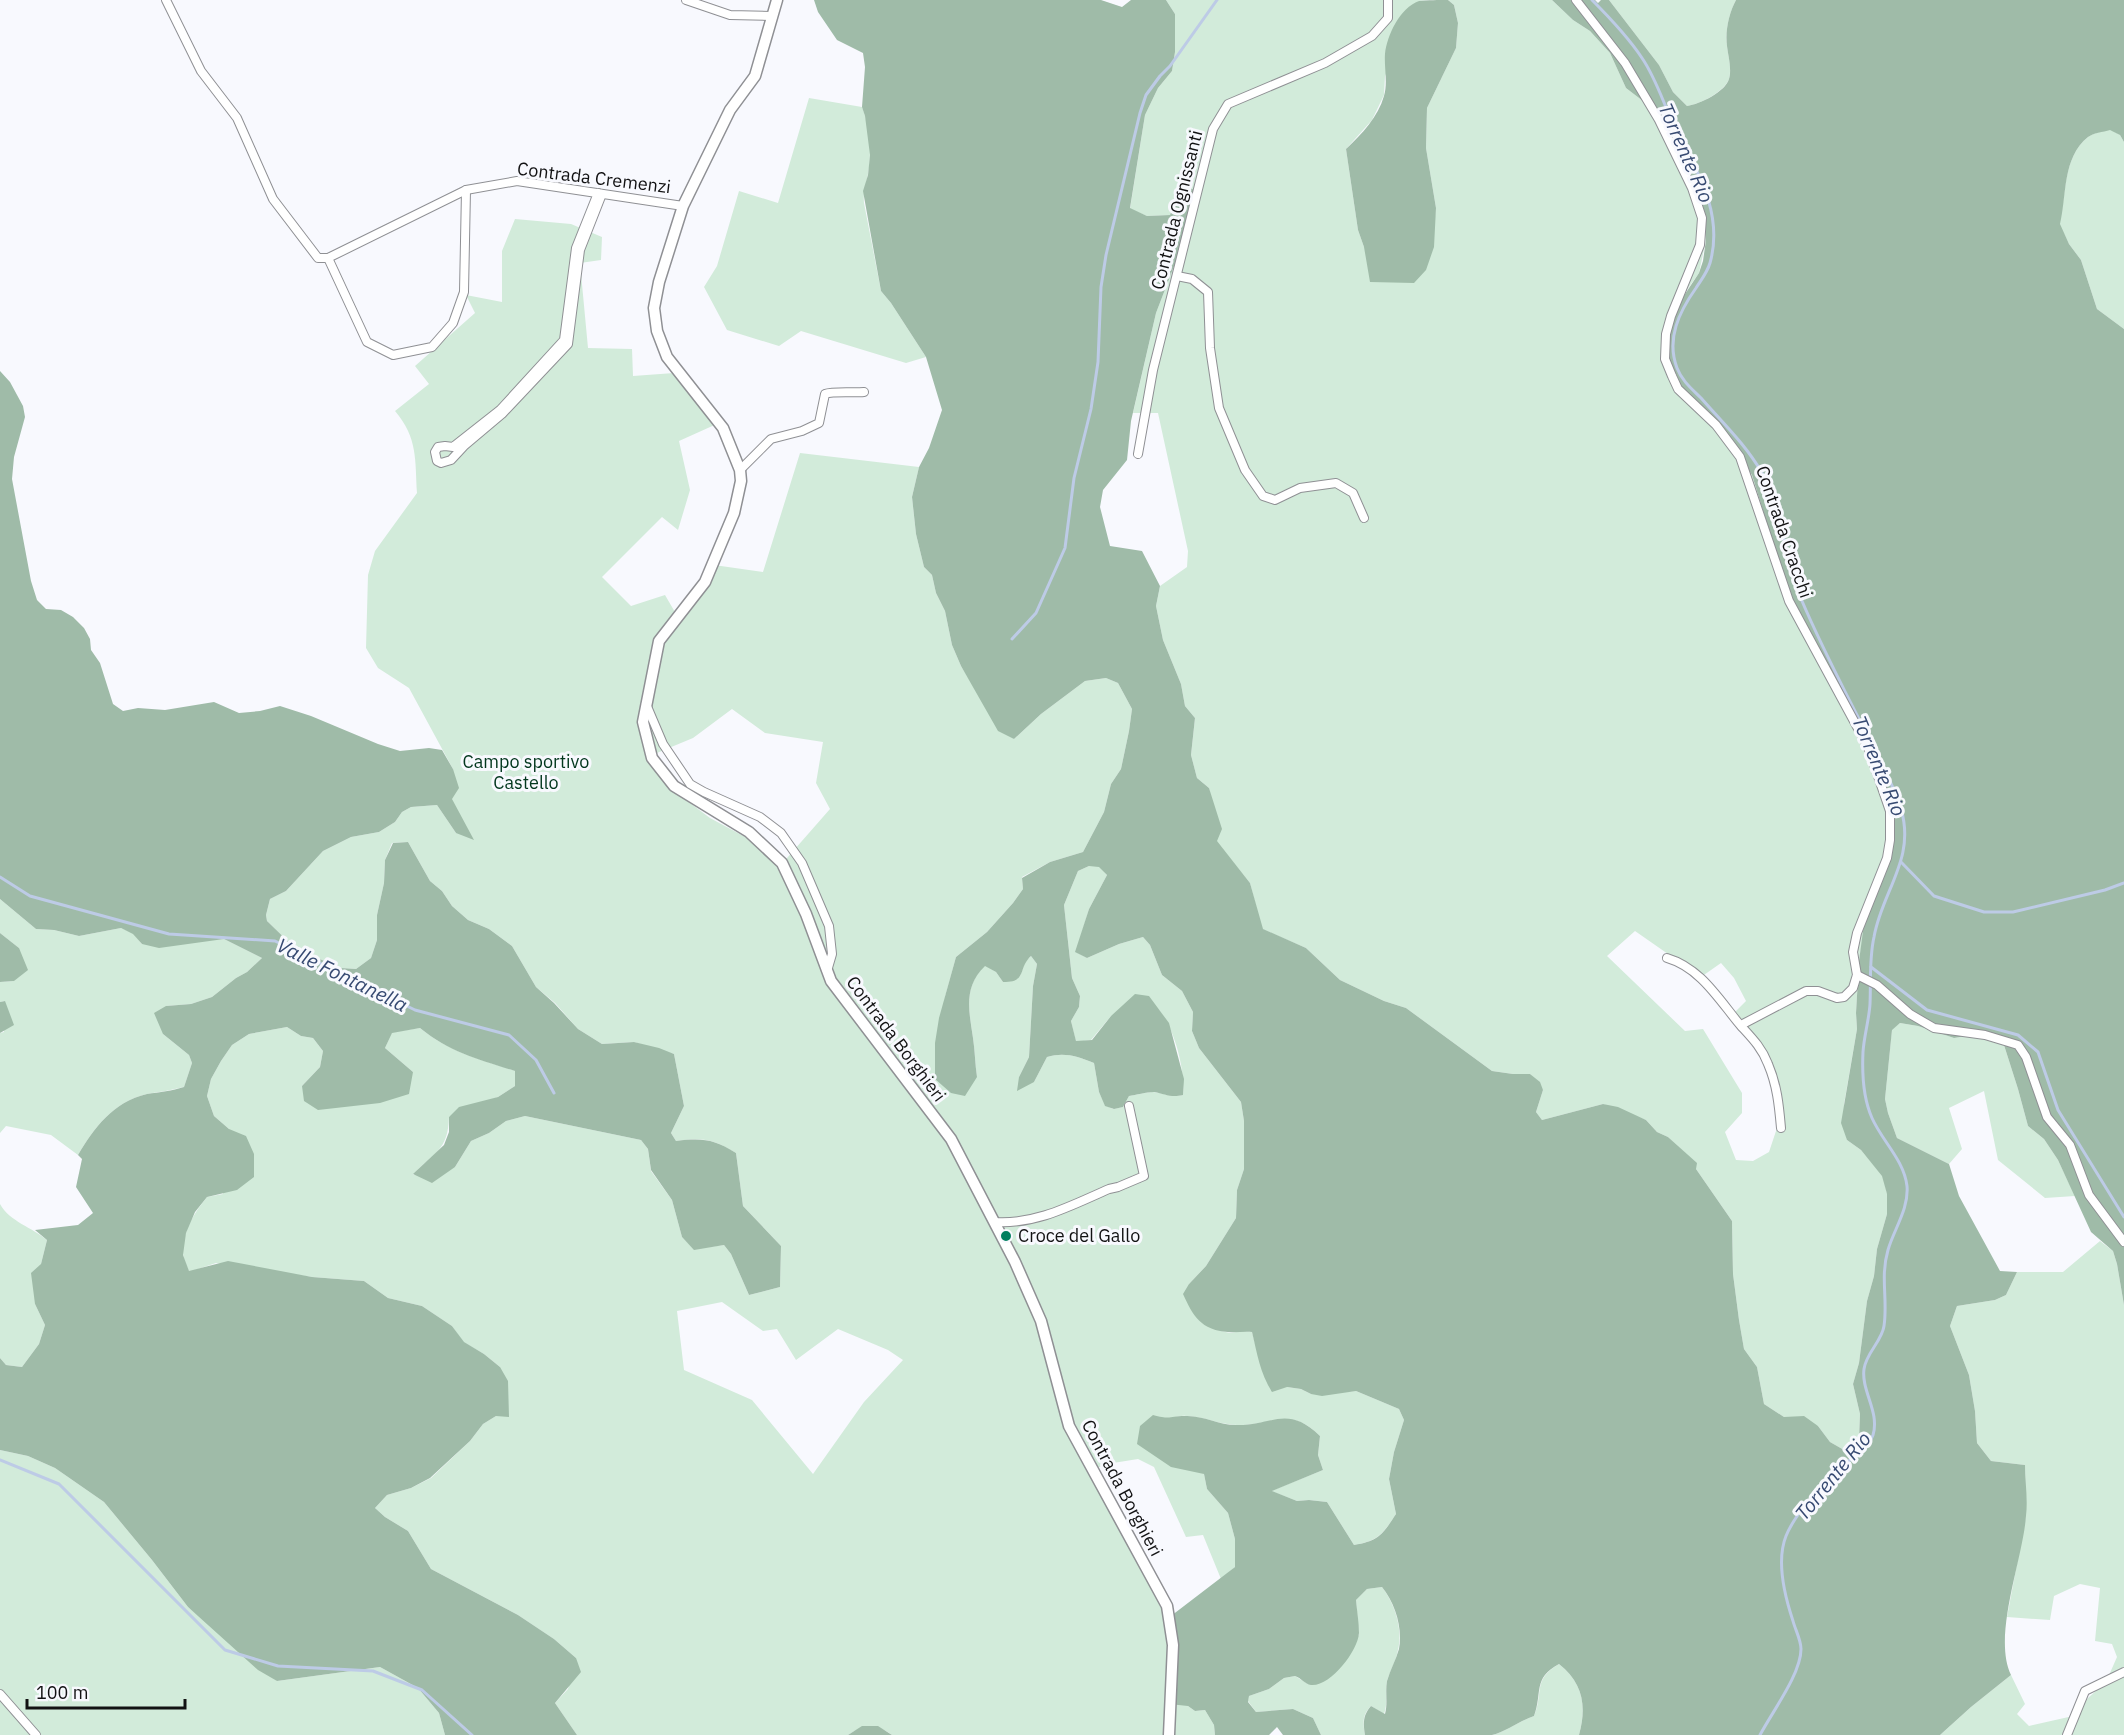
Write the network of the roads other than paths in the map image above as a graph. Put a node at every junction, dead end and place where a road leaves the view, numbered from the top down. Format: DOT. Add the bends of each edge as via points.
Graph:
graph roads {
  1 [pos="166,0"];
  2 [pos="686,0"];
  3 [pos="777,0"];
  4 [pos="1388,0"];
  5 [pos="1576,0"];
  6 [pos="771,16"];
  7 [pos="466,190"];
  8 [pos="600,193"];
  9 [pos="683,206"];
  10 [pos="328,258"];
  11 [pos="1177,276"];
  12 [pos="864,392"];
  13 [pos="1138,454"];
  14 [pos="740,470"];
  15 [pos="1364,518"];
  16 [pos="646,704"];
  17 [pos="1667,958"];
  18 [pos="827,971"];
  19 [pos="1861,977"];
  20 [pos="1741,1025"];
  21 [pos="1129,1106"];
  22 [pos="1780,1128"];
  23 [pos="994,1222"];
  24 [pos="2124,1242"];
  25 [pos="2124,1672"];
  26 [pos="0,1694"];
  27 [pos="36,1735"];
  28 [pos="1169,1735"];
  29 [pos="2067,1735"];
  1 -- 10 [label="street" via="201,71 237,118 273,199 318,258"];
  2 -- 6 [label="street" via="730,15"];
  3 -- 6 [label="street, Contrada Borghieri"];
  4 -- 11 [label="street, Contrada Ognissanti" via="1388,18 1372,36 1325,63 1228,104 1213,129"];
  5 -- 19 [label="street, Contrada Cracchi" via="1625,63 1659,120 1702,218 1700,245 1666,334 1665,359 1678,389 1716,425 1740,457 1789,601 1868,747 1890,811 1887,858 1853,952"];
  6 -- 9 [label="street, Contrada Borghieri" via="755,76 730,110"];
  7 -- 8 [label="street, Contrada Cremenzi" via="517,181"];
  7 -- 10 [label="street, Contrada Cremenzi"];
  7 -- 10 [label="street" via="464,292 453,323 432,347 393,355 367,342"];
  8 -- 8 [label="street" via="576,248 564,340 500,410 453,447 438,447 437,461 451,460 502,414 568,344 580,250"];
  8 -- 9 [label="street, Contrada Cremenzi"];
  9 -- 14 [label="street, Contrada Borghieri" via="659,282 654,308 657,331 667,357 723,428"];
  11 -- 13 [label="street, Contrada Ognissanti" via="1153,370"];
  11 -- 15 [label="street" via="1192,279 1208,292 1210,348 1219,408 1245,470 1263,496 1275,500 1300,488 1336,483 1353,494"];
  12 -- 14 [label="street" via="825,394 819,423 771,439"];
  14 -- 16 [label="street, Contrada Borghieri" via="734,513 705,582 659,641"];
  16 -- 18 [label="street, Contrada Borghieri" via="643,722 652,758 674,786 749,832 782,863"];
  16 -- 18 [label="street" via="663,744 690,784 760,817 781,833 802,863 829,926 832,954"];
  17 -- 20 [label="street" via="1681,963 1713,990"];
  18 -- 23 [label="street, Contrada Borghieri" via="951,1139"];
  19 -- 20 [label="street" via="1844,998 1806,991"];
  19 -- 24 [label="street" via="1934,1028 1985,1035 2018,1045 2047,1117 2070,1144 2089,1195"];
  20 -- 22 [label="street" via="1759,1044 1768,1063 1779,1095"];
  21 -- 23 [label="street" via="1144,1176 1039,1219"];
  23 -- 28 [label="street, Contrada Borghieri" via="1041,1321 1069,1426 1167,1606 1173,1645"];
  25 -- 29 [label="street" via="2085,1691"];
  26 -- 27 [label="street"];
}
